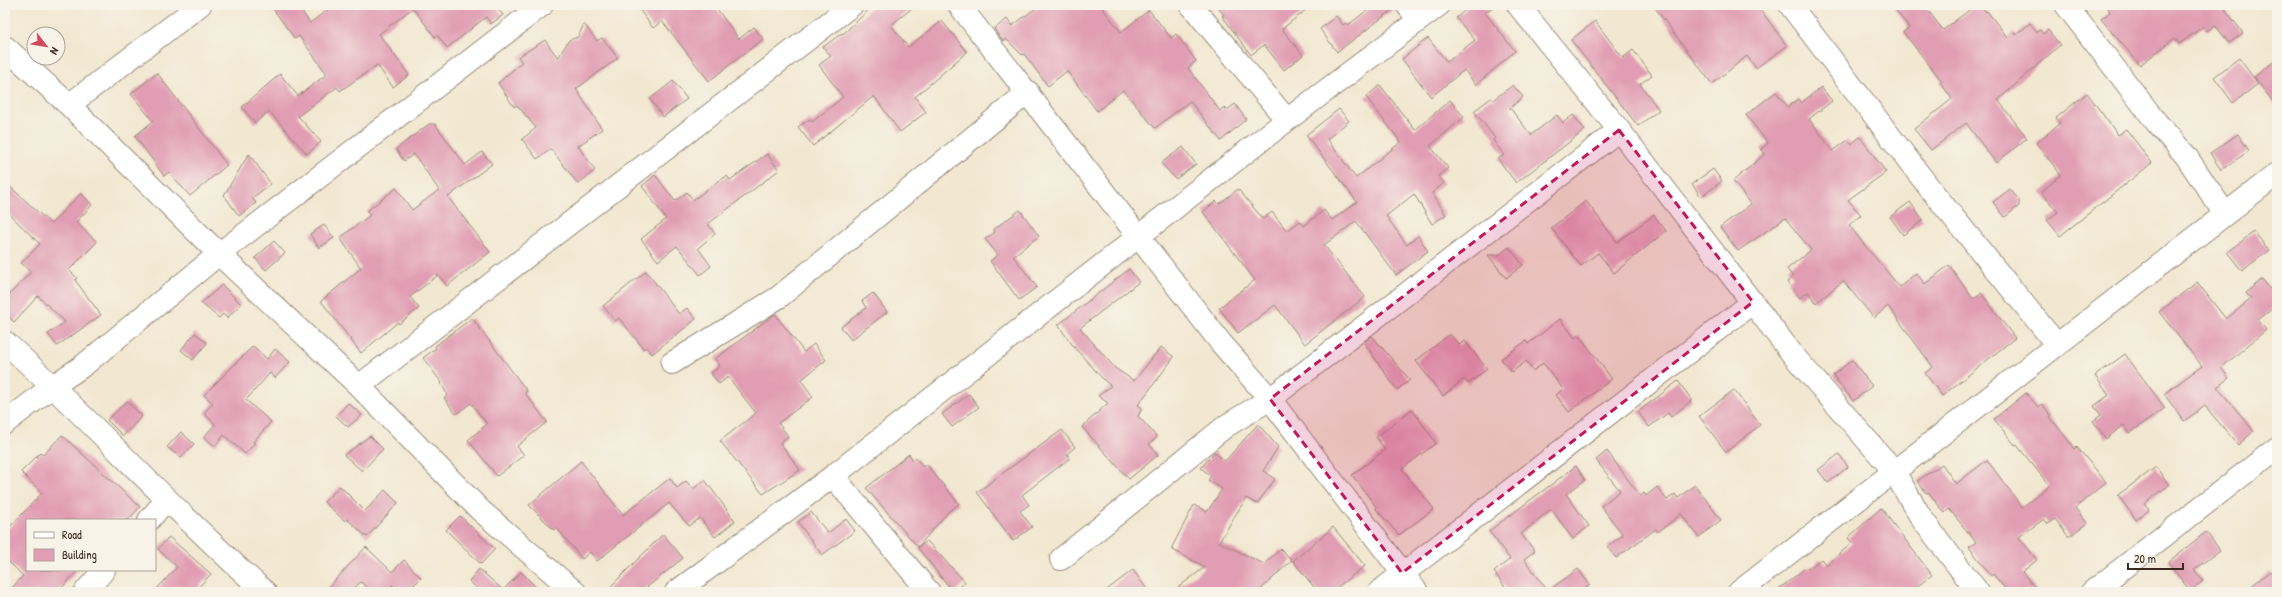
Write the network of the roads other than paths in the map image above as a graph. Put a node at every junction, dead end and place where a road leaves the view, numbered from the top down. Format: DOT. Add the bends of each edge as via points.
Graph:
graph roads {
  1 [pos="200,5"];
  2 [pos="542,5"];
  3 [pos="852,5"];
  4 [pos="959,5"];
  5 [pos="1191,5"];
  6 [pos="1439,5"];
  7 [pos="1518,5"];
  8 [pos="1790,5"];
  9 [pos="2066,5"];
  10 [pos="1413,13"];
  11 [pos="5,47"];
  12 [pos="1028,92"];
  13 [pos="69,105"];
  14 [pos="1287,120"];
  15 [pos="1619,130"];
  16 [pos="2277,174"];
  17 [pos="2226,214"];
  18 [pos="1138,237"];
  19 [pos="218,254"];
  20 [pos="1753,302"];
  21 [pos="5,342"];
  22 [pos="2057,345"];
  23 [pos="672,363"];
  24 [pos="53,386"];
  25 [pos="359,386"];
  26 [pos="1270,399"];
  27 [pos="5,423"];
  28 [pos="2277,448"];
  29 [pos="1893,470"];
  30 [pos="833,476"];
  31 [pos="166,500"];
  32 [pos="150,519"];
  33 [pos="1061,559"];
  34 [pos="103,571"];
  35 [pos="1402,574"];
  36 [pos="85,592"];
  37 [pos="265,592"];
  38 [pos="575,592"];
  39 [pos="676,592"];
  40 [pos="929,592"];
  41 [pos="1379,592"];
  42 [pos="1417,592"];
  43 [pos="1739,592"];
  44 [pos="1978,592"];
  45 [pos="2092,592"];
  1 -- 13 [label="street"];
  2 -- 19 [label="street"];
  3 -- 25 [label="street"];
  4 -- 12 [label="street"];
  5 -- 14 [label="street"];
  6 -- 10 [label="street"];
  7 -- 15 [label="street"];
  8 -- 22 [label="street" via="1928,186"];
  9 -- 17 [label="street" via="2157,123 2186,156"];
  10 -- 14 [label="street"];
  11 -- 13 [label="street"];
  12 -- 18 [label="street"];
  12 -- 23 [label="street" via="779,297"];
  13 -- 19 [label="street"];
  14 -- 18 [label="street"];
  15 -- 20 [label="street"];
  15 -- 26 [label="street"];
  16 -- 17 [label="street"];
  17 -- 22 [label="street"];
  18 -- 26 [label="street" via="1221,343"];
  18 -- 30 [label="street"];
  19 -- 24 [label="street" via="84,365"];
  19 -- 25 [label="street"];
  20 -- 29 [label="street" via="1794,355"];
  20 -- 35 [label="street"];
  21 -- 24 [label="street"];
  22 -- 29 [label="street"];
  24 -- 27 [label="street"];
  24 -- 31 [label="street"];
  25 -- 38 [label="street" via="480,510"];
  26 -- 33 [label="street" via="1226,426"];
  26 -- 35 [label="street"];
  28 -- 45 [label="street"];
  29 -- 43 [label="street"];
  29 -- 44 [label="street" via="1922,519"];
  30 -- 39 [label="street"];
  30 -- 40 [label="street"];
  31 -- 32 [label="street"];
  31 -- 37 [label="street"];
  34 -- 36 [label="street"];
  35 -- 41 [label="street"];
  35 -- 42 [label="street"];
}
